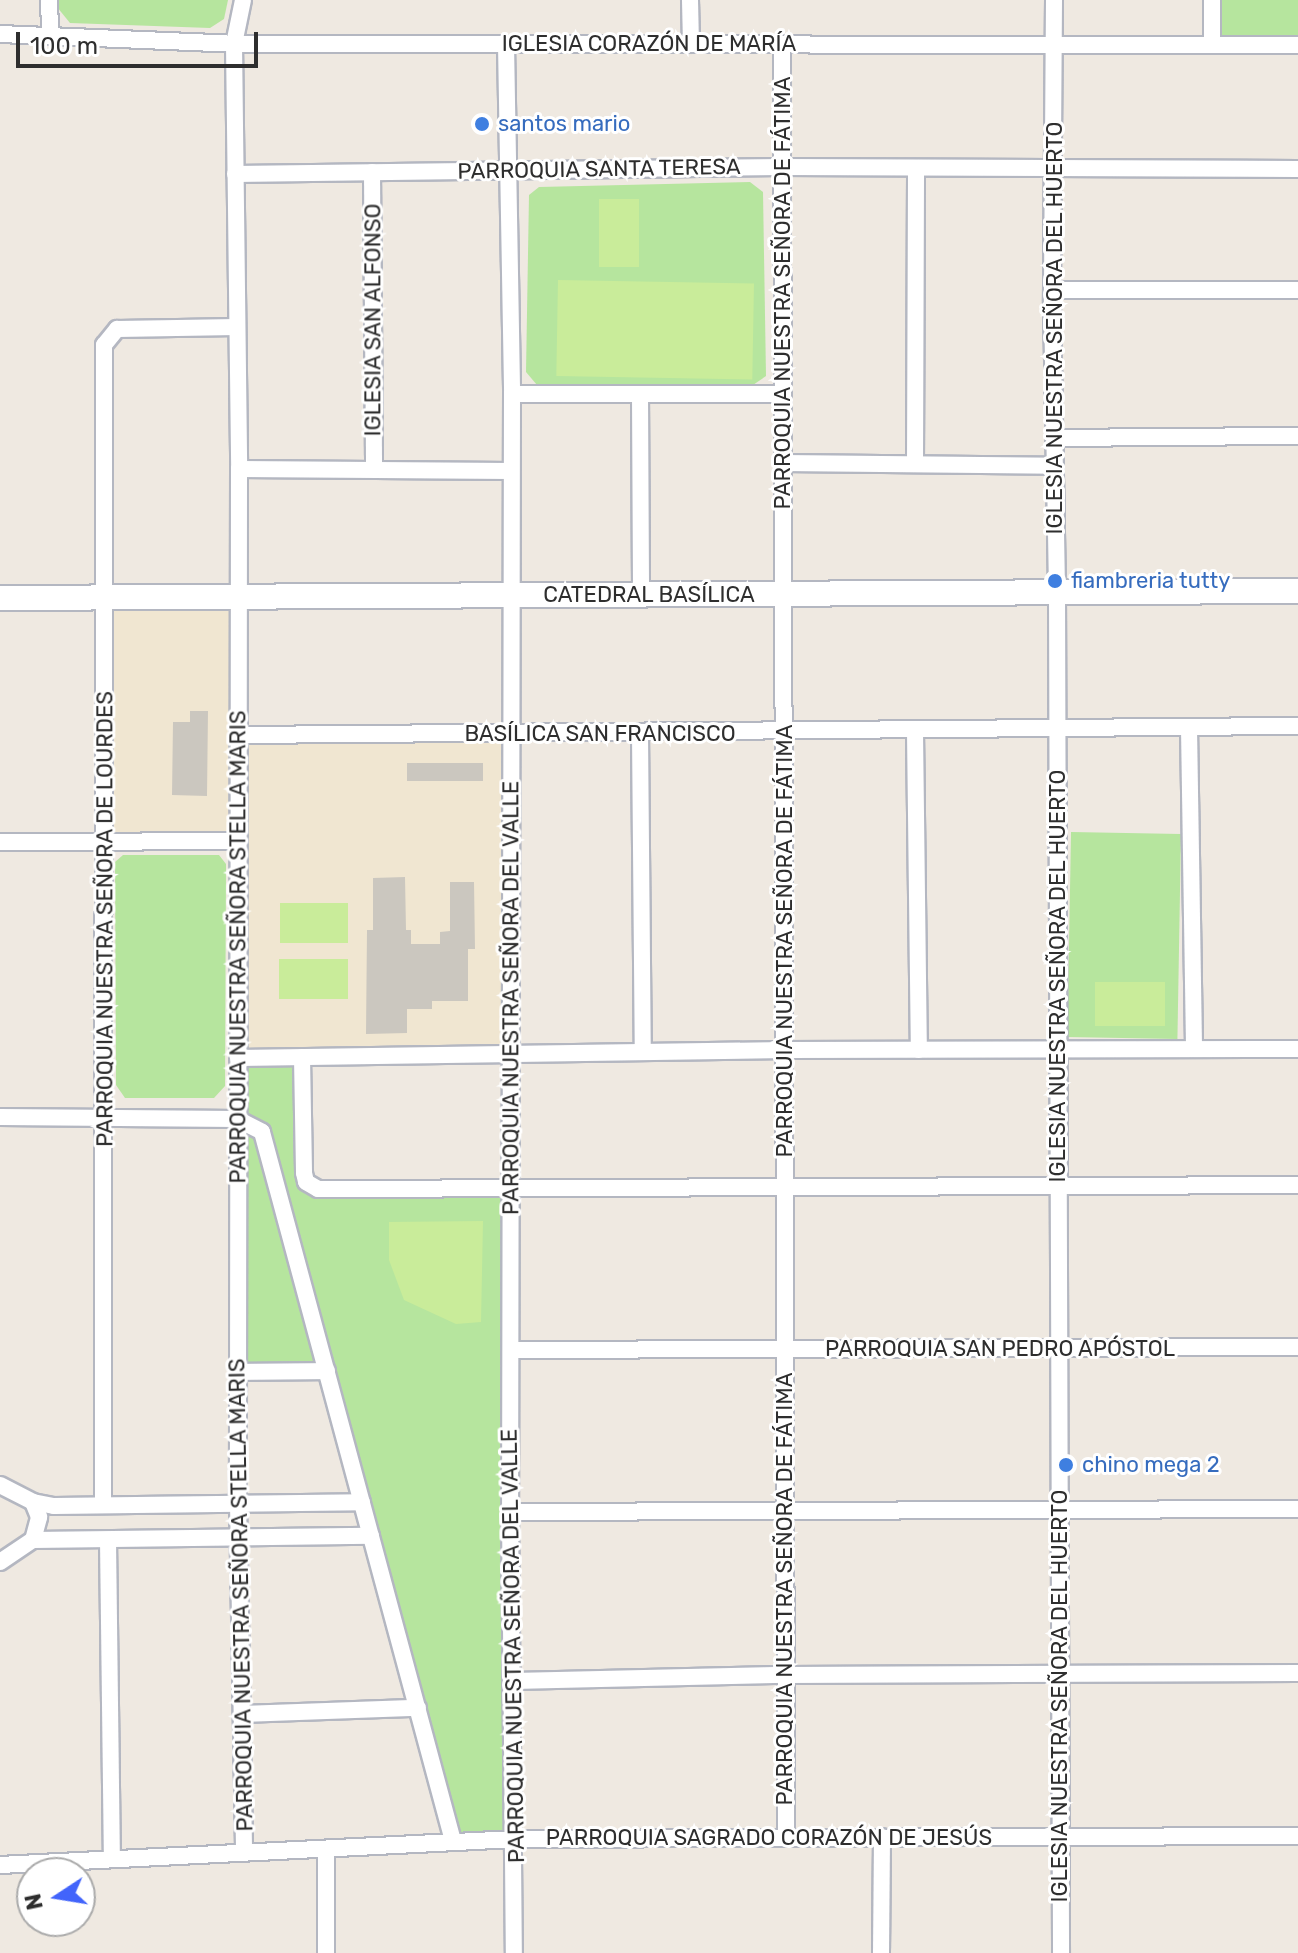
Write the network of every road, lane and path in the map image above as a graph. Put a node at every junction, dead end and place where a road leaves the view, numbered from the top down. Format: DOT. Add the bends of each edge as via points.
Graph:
graph roads {
  1 [pos="49,0"];
  2 [pos="243,0"];
  3 [pos="690,0"];
  4 [pos="1054,0"];
  5 [pos="1212,0"];
  6 [pos="0,34"];
  7 [pos="50,36"];
  8 [pos="234,44"];
  9 [pos="506,44"];
  10 [pos="691,44"];
  11 [pos="782,44"];
  12 [pos="1055,44"];
  13 [pos="1212,45"];
  14 [pos="1298,45"];
  15 [pos="782,167"];
  16 [pos="916,168"];
  17 [pos="1053,169"];
  18 [pos="1298,169"];
  19 [pos="509,170"];
  20 [pos="372,172"];
  21 [pos="235,174"];
  22 [pos="1052,290"];
  23 [pos="1298,290"];
  24 [pos="237,327"];
  25 [pos="512,394"];
  26 [pos="782,394"];
  27 [pos="640,395"];
  28 [pos="1298,436"];
  29 [pos="1054,438"];
  30 [pos="783,463"];
  31 [pos="915,464"];
  32 [pos="1055,466"];
  33 [pos="374,468"];
  34 [pos="239,469"];
  35 [pos="511,471"];
  36 [pos="1298,591"];
  37 [pos="1057,593"];
  38 [pos="512,595"];
  39 [pos="641,595"];
  40 [pos="784,595"];
  41 [pos="106,597"];
  42 [pos="0,598"];
  43 [pos="239,598"];
  44 [pos="1298,726"];
  45 [pos="1189,727"];
  46 [pos="1058,729"];
  47 [pos="915,732"];
  48 [pos="640,733"];
  49 [pos="784,733"];
  50 [pos="238,735"];
  51 [pos="509,735"];
  52 [pos="238,841"];
  53 [pos="0,842"];
  54 [pos="103,842"];
  55 [pos="1194,1049"];
  56 [pos="1298,1049"];
  57 [pos="786,1050"];
  58 [pos="919,1050"];
  59 [pos="1059,1050"];
  60 [pos="643,1052"];
  61 [pos="512,1054"];
  62 [pos="302,1057"];
  63 [pos="238,1058"];
  64 [pos="0,1117"];
  65 [pos="105,1119"];
  66 [pos="237,1119"];
  67 [pos="1298,1185"];
  68 [pos="1059,1188"];
  69 [pos="513,1189"];
  70 [pos="785,1189"];
  71 [pos="1298,1347"];
  72 [pos="1058,1349"];
  73 [pos="511,1350"];
  74 [pos="784,1351"];
  75 [pos="327,1371"];
  76 [pos="238,1372"];
  77 [pos="0,1485"];
  78 [pos="33,1502"];
  79 [pos="362,1502"];
  80 [pos="238,1503"];
  81 [pos="103,1505"];
  82 [pos="1298,1509"];
  83 [pos="785,1510"];
  84 [pos="1059,1510"];
  85 [pos="510,1512"];
  86 [pos="371,1536"];
  87 [pos="239,1537"];
  88 [pos="33,1540"];
  89 [pos="108,1540"];
  90 [pos="0,1562"];
  91 [pos="1298,1673"];
  92 [pos="1060,1674"];
  93 [pos="786,1675"];
  94 [pos="513,1681"];
  95 [pos="418,1708"];
  96 [pos="242,1714"];
  97 [pos="1298,1836"];
  98 [pos="786,1837"];
  99 [pos="882,1837"];
  100 [pos="1061,1838"];
  101 [pos="515,1839"];
  102 [pos="453,1841"];
  103 [pos="326,1849"];
  104 [pos="244,1850"];
  105 [pos="112,1858"];
  106 [pos="0,1865"];
  107 [pos="326,1953"];
  108 [pos="514,1953"];
  109 [pos="881,1953"];
  110 [pos="1061,1953"];
  1 -- 7 [label="street"];
  2 -- 8 [label="street, PARROQUIA NUESTRA SEÑORA STELLA MARIS"];
  3 -- 10 [label="street"];
  4 -- 12 [label="street, IGLESIA NUESTRA SEÑORA DEL HUERTO"];
  5 -- 13 [label="street"];
  6 -- 7 [label="street, IGLESIA CORAZÓN DE MARÍA"];
  7 -- 8 [label="street, IGLESIA CORAZÓN DE MARÍA"];
  8 -- 9 [label="street, IGLESIA CORAZÓN DE MARÍA"];
  8 -- 21 [label="street, PARROQUIA NUESTRA SEÑORA STELLA MARIS"];
  9 -- 10 [label="street, IGLESIA CORAZÓN DE MARÍA"];
  9 -- 19 [label="street, PARROQUIA NUESTRA SEÑORA DEL VALLE"];
  10 -- 11 [label="street, IGLESIA CORAZÓN DE MARÍA"];
  11 -- 12 [label="street, IGLESIA CORAZÓN DE MARÍA"];
  11 -- 15 [label="street, PARROQUIA NUESTRA SEÑORA DE FÁTIMA"];
  12 -- 13 [label="street, IGLESIA CORAZÓN DE MARÍA"];
  12 -- 17 [label="street, IGLESIA NUESTRA SEÑORA DEL HUERTO"];
  13 -- 14 [label="street, IGLESIA CORAZÓN DE MARÍA"];
  15 -- 16 [label="street, PARROQUIA SANTA TERESA"];
  15 -- 19 [label="street, PARROQUIA SANTA TERESA"];
  15 -- 26 [label="street, PARROQUIA NUESTRA SEÑORA DE FÁTIMA"];
  16 -- 17 [label="street, PARROQUIA SANTA TERESA"];
  16 -- 31 [label="street"];
  17 -- 18 [label="street, PARROQUIA SANTA TERESA"];
  17 -- 22 [label="street, IGLESIA NUESTRA SEÑORA DEL HUERTO"];
  19 -- 20 [label="street, PARROQUIA SANTA TERESA"];
  19 -- 25 [label="street, PARROQUIA NUESTRA SEÑORA DEL VALLE"];
  20 -- 21 [label="street, PARROQUIA SANTA TERESA"];
  20 -- 33 [label="street, IGLESIA SAN ALFONSO"];
  21 -- 24 [label="street, PARROQUIA NUESTRA SEÑORA STELLA MARIS"];
  22 -- 23 [label="street"];
  22 -- 29 [label="street, IGLESIA NUESTRA SEÑORA DEL HUERTO"];
  24 -- 34 [label="street, PARROQUIA NUESTRA SEÑORA STELLA MARIS"];
  24 -- 41 [label="street, PARROQUIA NUESTRA SEÑORA DE LOURDES" via="117,329 109,334 104,345"];
  25 -- 27 [label="street"];
  25 -- 35 [label="street, PARROQUIA NUESTRA SEÑORA DEL VALLE"];
  26 -- 27 [label="street"];
  26 -- 30 [label="street, PARROQUIA NUESTRA SEÑORA DE FÁTIMA"];
  27 -- 39 [label="street"];
  28 -- 29 [label="street"];
  29 -- 32 [label="street, IGLESIA NUESTRA SEÑORA DEL HUERTO"];
  30 -- 31 [label="street"];
  30 -- 40 [label="street, PARROQUIA NUESTRA SEÑORA DE FÁTIMA"];
  31 -- 32 [label="street"];
  32 -- 37 [label="street, IGLESIA NUESTRA SEÑORA DEL HUERTO"];
  33 -- 34 [label="street"];
  33 -- 35 [label="street"];
  34 -- 43 [label="street, PARROQUIA NUESTRA SEÑORA STELLA MARIS"];
  35 -- 38 [label="street, PARROQUIA NUESTRA SEÑORA DEL VALLE"];
  36 -- 37 [label="main road, CATEDRAL BASÍLICA"];
  37 -- 40 [label="main road, CATEDRAL BASÍLICA"];
  37 -- 46 [label="street, IGLESIA NUESTRA SEÑORA DEL HUERTO"];
  38 -- 39 [label="main road, CATEDRAL BASÍLICA"];
  38 -- 43 [label="main road, CATEDRAL BASÍLICA"];
  38 -- 51 [label="street, PARROQUIA NUESTRA SEÑORA DEL VALLE"];
  39 -- 40 [label="main road, CATEDRAL BASÍLICA"];
  40 -- 49 [label="street, PARROQUIA NUESTRA SEÑORA DE FÁTIMA"];
  41 -- 42 [label="main road, CATEDRAL BASÍLICA"];
  41 -- 43 [label="main road, CATEDRAL BASÍLICA"];
  41 -- 54 [label="street, PARROQUIA NUESTRA SEÑORA DE LOURDES"];
  43 -- 50 [label="street, PARROQUIA NUESTRA SEÑORA STELLA MARIS"];
  44 -- 45 [label="street, BASÍLICA SAN FRANCISCO"];
  45 -- 46 [label="street, BASÍLICA SAN FRANCISCO"];
  45 -- 55 [label="street"];
  46 -- 47 [label="street, BASÍLICA SAN FRANCISCO"];
  46 -- 59 [label="street, IGLESIA NUESTRA SEÑORA DEL HUERTO"];
  47 -- 49 [label="street, BASÍLICA SAN FRANCISCO"];
  47 -- 58 [label="street"];
  48 -- 49 [label="street, BASÍLICA SAN FRANCISCO"];
  48 -- 51 [label="street, BASÍLICA SAN FRANCISCO"];
  48 -- 60 [label="street"];
  49 -- 57 [label="street, PARROQUIA NUESTRA SEÑORA DE FÁTIMA"];
  50 -- 51 [label="street, BASÍLICA SAN FRANCISCO"];
  50 -- 52 [label="street, PARROQUIA NUESTRA SEÑORA STELLA MARIS"];
  51 -- 61 [label="street, PARROQUIA NUESTRA SEÑORA DEL VALLE"];
  52 -- 54 [label="street"];
  52 -- 63 [label="street, PARROQUIA NUESTRA SEÑORA STELLA MARIS"];
  53 -- 54 [label="street"];
  54 -- 65 [label="street, PARROQUIA NUESTRA SEÑORA DE LOURDES"];
  55 -- 56 [label="street"];
  55 -- 59 [label="street"];
  57 -- 58 [label="street"];
  57 -- 60 [label="street"];
  57 -- 70 [label="street, PARROQUIA NUESTRA SEÑORA DE FÁTIMA"];
  58 -- 59 [label="street"];
  59 -- 68 [label="street, IGLESIA NUESTRA SEÑORA DEL HUERTO"];
  60 -- 61 [label="street"];
  61 -- 62 [label="street"];
  61 -- 69 [label="street, PARROQUIA NUESTRA SEÑORA DEL VALLE"];
  62 -- 63 [label="street"];
  62 -- 69 [label="street" via="304,1173 311,1187"];
  63 -- 66 [label="street, PARROQUIA NUESTRA SEÑORA STELLA MARIS"];
  64 -- 65 [label="street"];
  65 -- 66 [label="street"];
  65 -- 81 [label="street, PARROQUIA NUESTRA SEÑORA DE LOURDES"];
  66 -- 75 [label="street" via="262,1132"];
  66 -- 76 [label="street, PARROQUIA NUESTRA SEÑORA STELLA MARIS"];
  67 -- 68 [label="street"];
  68 -- 70 [label="street"];
  68 -- 72 [label="street, IGLESIA NUESTRA SEÑORA DEL HUERTO"];
  69 -- 70 [label="street"];
  69 -- 73 [label="street, PARROQUIA NUESTRA SEÑORA DEL VALLE"];
  70 -- 74 [label="street, PARROQUIA NUESTRA SEÑORA DE FÁTIMA"];
  71 -- 72 [label="street, PARROQUIA SAN PEDRO APÓSTOL"];
  72 -- 74 [label="street, PARROQUIA SAN PEDRO APÓSTOL"];
  72 -- 84 [label="street, IGLESIA NUESTRA SEÑORA DEL HUERTO"];
  73 -- 74 [label="street, PARROQUIA SAN PEDRO APÓSTOL"];
  73 -- 85 [label="street, PARROQUIA NUESTRA SEÑORA DEL VALLE"];
  74 -- 83 [label="street, PARROQUIA NUESTRA SEÑORA DE FÁTIMA"];
  75 -- 76 [label="street"];
  75 -- 79 [label="street"];
  76 -- 80 [label="street, PARROQUIA NUESTRA SEÑORA STELLA MARIS"];
  77 -- 78 [label="street"];
  78 -- 81 [label="street"];
  78 -- 88 [label="street" via="39,1517"];
  79 -- 80 [label="street"];
  79 -- 86 [label="street"];
  80 -- 81 [label="street"];
  80 -- 87 [label="street, PARROQUIA NUESTRA SEÑORA STELLA MARIS"];
  82 -- 84 [label="street"];
  83 -- 84 [label="street"];
  83 -- 85 [label="street"];
  83 -- 93 [label="street, PARROQUIA NUESTRA SEÑORA DE FÁTIMA"];
  84 -- 92 [label="street, IGLESIA NUESTRA SEÑORA DEL HUERTO"];
  85 -- 94 [label="street, PARROQUIA NUESTRA SEÑORA DEL VALLE"];
  86 -- 87 [label="street"];
  86 -- 95 [label="street"];
  87 -- 89 [label="street"];
  87 -- 96 [label="street, PARROQUIA NUESTRA SEÑORA STELLA MARIS"];
  88 -- 89 [label="street"];
  88 -- 90 [label="street"];
  89 -- 105 [label="street"];
  91 -- 92 [label="street"];
  92 -- 93 [label="street"];
  92 -- 100 [label="street, IGLESIA NUESTRA SEÑORA DEL HUERTO"];
  93 -- 94 [label="street"];
  93 -- 98 [label="street, PARROQUIA NUESTRA SEÑORA DE FÁTIMA"];
  94 -- 101 [label="street, PARROQUIA NUESTRA SEÑORA DEL VALLE"];
  95 -- 96 [label="street"];
  95 -- 102 [label="street"];
  96 -- 104 [label="street, PARROQUIA NUESTRA SEÑORA STELLA MARIS"];
  97 -- 100 [label="street, PARROQUIA SAGRADO CORAZÓN DE JESÚS"];
  98 -- 99 [label="street, PARROQUIA SAGRADO CORAZÓN DE JESÚS"];
  98 -- 101 [label="street, PARROQUIA SAGRADO CORAZÓN DE JESÚS"];
  99 -- 100 [label="street, PARROQUIA SAGRADO CORAZÓN DE JESÚS"];
  99 -- 109 [label="street"];
  100 -- 110 [label="street, IGLESIA NUESTRA SEÑORA DEL HUERTO"];
  101 -- 102 [label="street, PARROQUIA SAGRADO CORAZÓN DE JESÚS"];
  101 -- 108 [label="street, PARROQUIA NUESTRA SEÑORA DEL VALLE"];
  102 -- 103 [label="street, PARROQUIA SAGRADO CORAZÓN DE JESÚS"];
  103 -- 104 [label="street, PARROQUIA SAGRADO CORAZÓN DE JESÚS"];
  103 -- 107 [label="street"];
  104 -- 105 [label="street, PARROQUIA SAGRADO CORAZÓN DE JESÚS"];
  105 -- 106 [label="street, PARROQUIA SAGRADO CORAZÓN DE JESÚS"];
}
